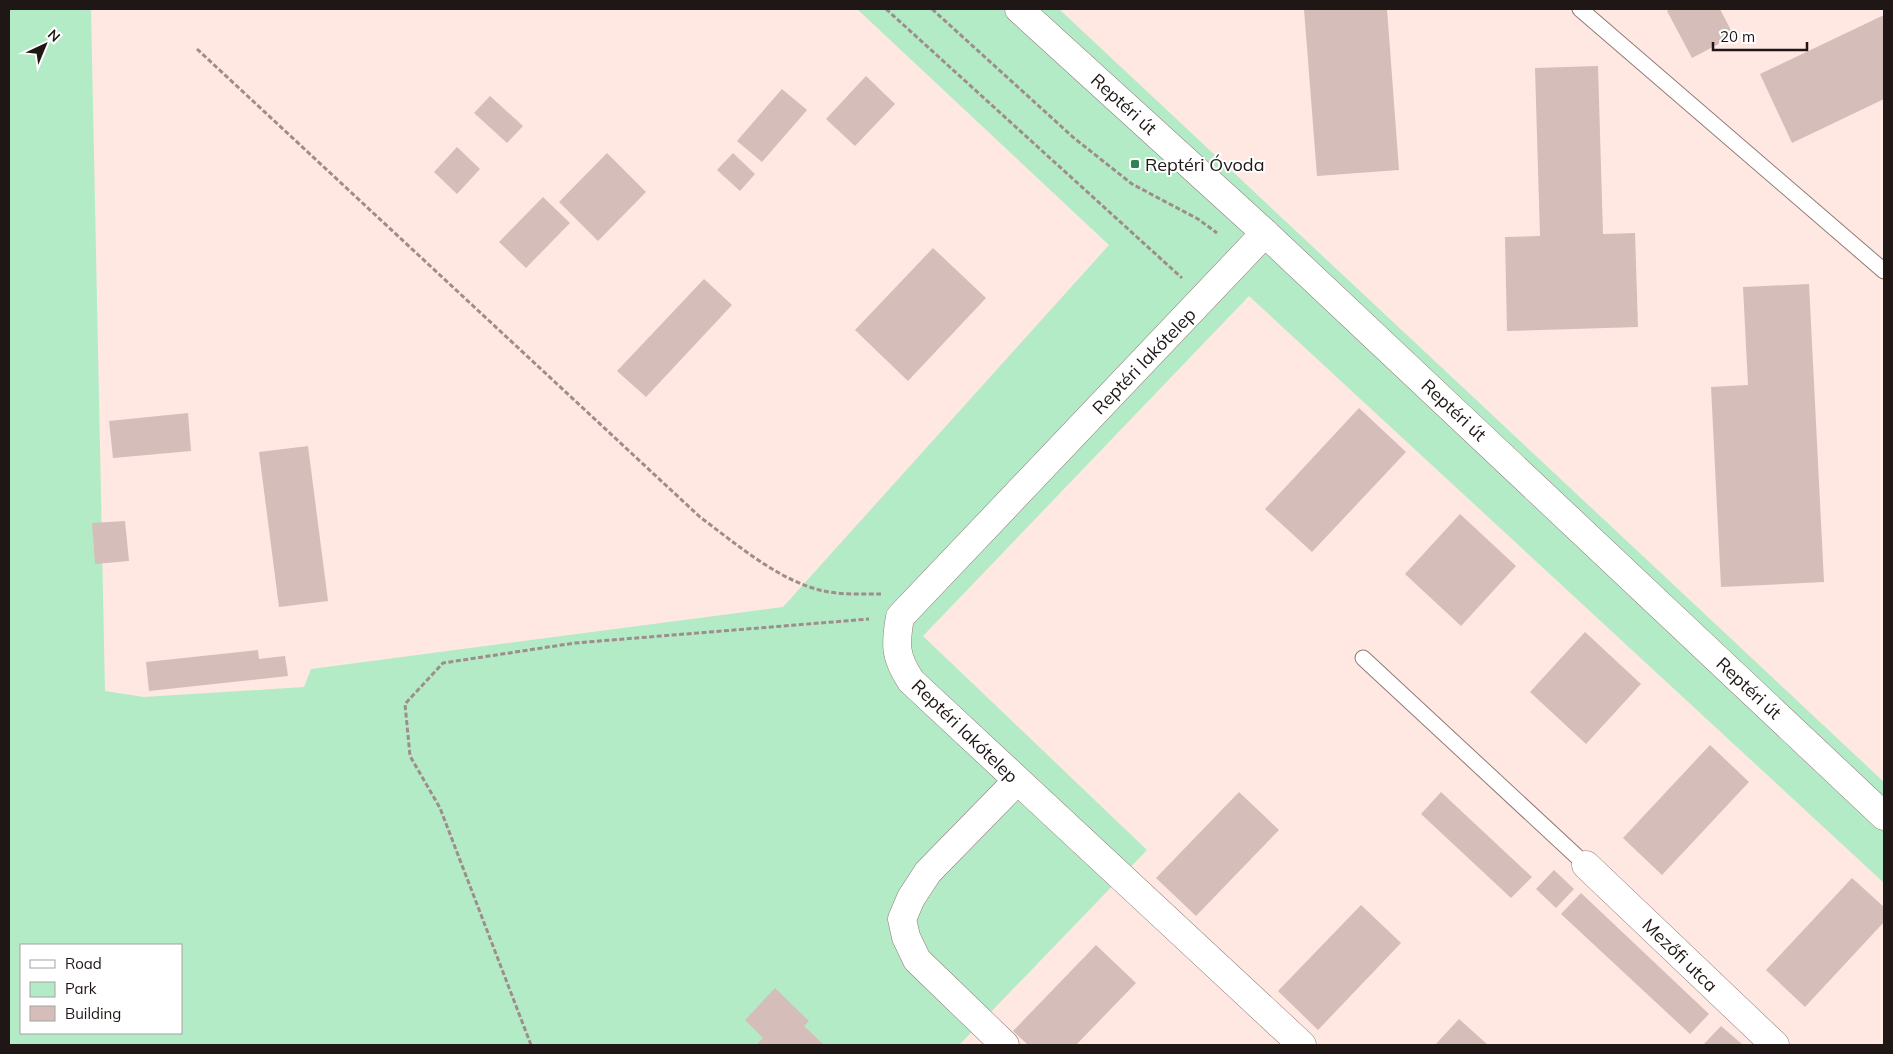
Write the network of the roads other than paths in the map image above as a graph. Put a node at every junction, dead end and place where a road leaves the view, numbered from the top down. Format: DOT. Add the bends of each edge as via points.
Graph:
graph roads {
  1 [pos="1019,9"];
  2 [pos="1580,9"];
  3 [pos="1265,232"];
  4 [pos="1884,271"];
  5 [pos="1363,658"];
  6 [pos="1017,781"];
  7 [pos="1884,816"];
  8 [pos="1586,865"];
  9 [pos="1005,1045"];
  10 [pos="1302,1045"];
  11 [pos="1775,1045"];
  1 -- 3 [label="street, Reptéri út"];
  2 -- 4 [label="lane"];
  3 -- 6 [label="street, Reptéri lakótelep" via="900,617 896,644 900,665 911,681"];
  3 -- 7 [label="street, Reptéri út"];
  5 -- 8 [label="lane"];
  6 -- 9 [label="street" via="928,872 902,919 917,960"];
  6 -- 10 [label="street, Reptéri lakótelep"];
  8 -- 11 [label="street, Mezőfi utca"];
}
